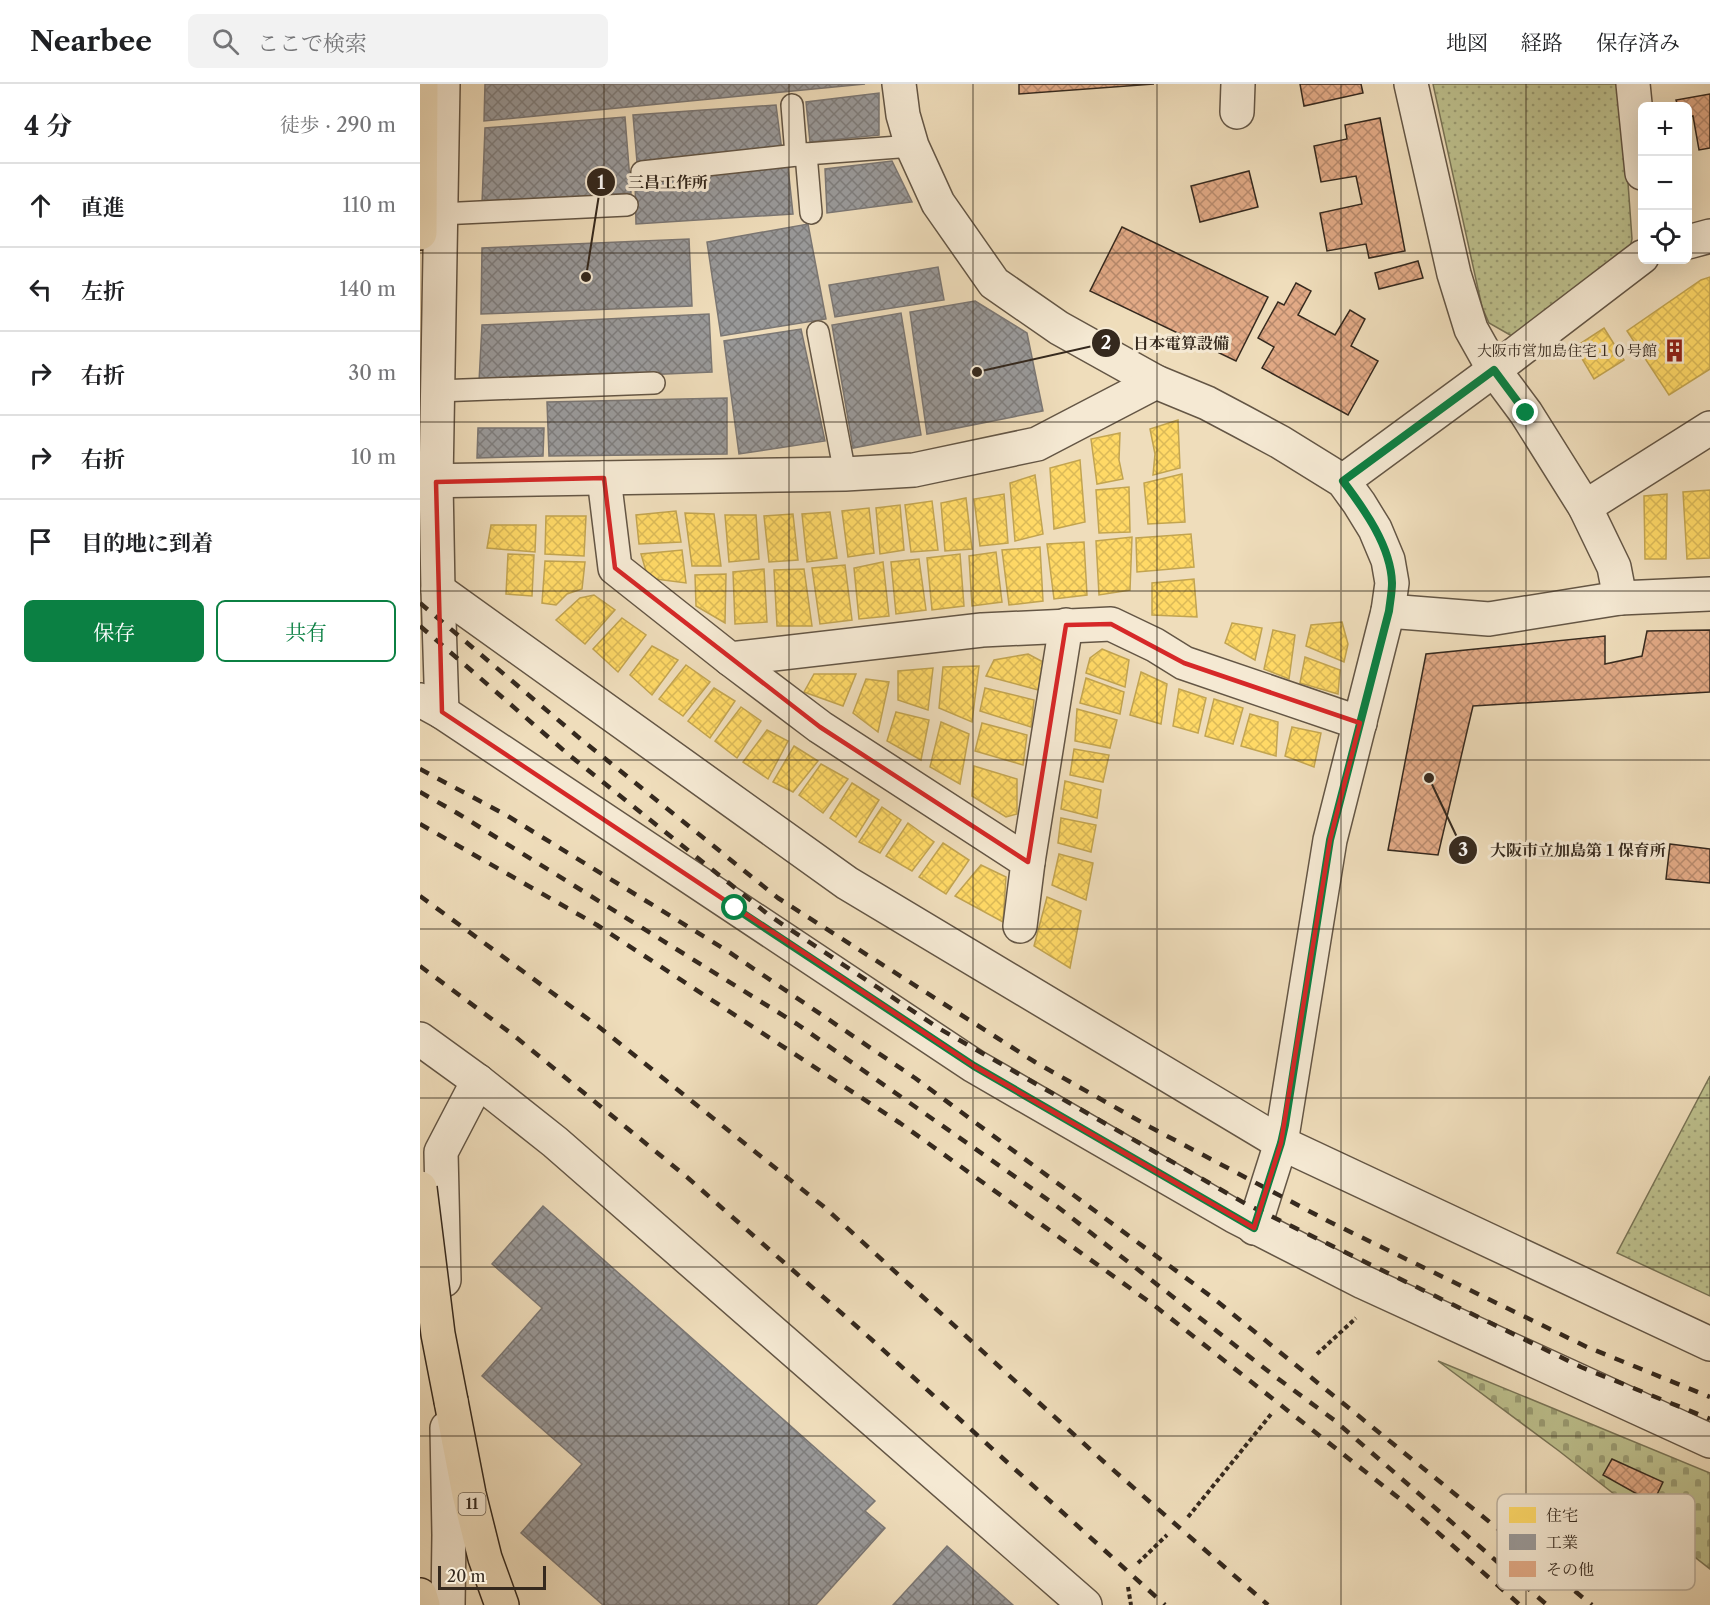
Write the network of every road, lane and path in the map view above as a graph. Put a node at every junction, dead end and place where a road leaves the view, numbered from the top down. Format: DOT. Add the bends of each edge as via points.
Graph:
graph roads {
  1 [pos="421,84"];
  2 [pos="443,84"];
  3 [pos="899,84"];
  4 [pos="1411,84"];
  5 [pos="1633,84"];
  6 [pos="792,105"];
  7 [pos="912,146"];
  8 [pos="801,155"];
  9 [pos="1640,156"];
  10 [pos="642,172"];
  11 [pos="627,205"];
  12 [pos="812,213"];
  13 [pos="430,223"];
  14 [pos="1710,236"];
  15 [pos="1692,241"];
  16 [pos="1638,260"];
  17 [pos="818,332"];
  18 [pos="1494,370"];
  19 [pos="1156,382"];
  20 [pos="654,383"];
  21 [pos="437,391"];
  22 [pos="1710,428"];
  23 [pos="845,474"];
  24 [pos="604,478"];
  25 [pos="428,481"];
  26 [pos="1343,481"];
  27 [pos="1585,507"];
  28 [pos="438,590"];
  29 [pos="1710,594"];
  30 [pos="1620,598"];
  31 [pos="1389,611"];
  32 [pos="1066,625"];
  33 [pos="730,659"];
  34 [pos="431,706"];
  35 [pos="1360,723"];
  36 [pos="1028,861"];
  37 [pos="1020,926"];
  38 [pos="420,1039"];
  39 [pos="478,1081"];
  40 [pos="1281,1143"];
  41 [pos="420,1188"];
  42 [pos="1254,1228"];
  43 [pos="1356,1318"];
  44 [pos="1710,1344"];
  45 [pos="1317,1354"];
  46 [pos="1272,1413"];
  47 [pos="1710,1441"];
  48 [pos="1188,1516"];
  49 [pos="1167,1535"];
  50 [pos="1138,1563"];
  51 [pos="1128,1587"];
  52 [pos="420,1595"];
  53 [pos="423,1605"];
  54 [pos="447,1605"];
  55 [pos="502,1605"];
  56 [pos="1085,1605"];
  57 [pos="1131,1605"];
  1 -- 13 [label="main road"];
  2 -- 13 [label="street"];
  3 -- 7 [label="street"];
  4 -- 18 [label="street" via="1454,274 1471,329"];
  5 -- 9 [label="street"];
  6 -- 8 [label="lane"];
  7 -- 8 [label="lane"];
  7 -- 19 [label="street" via="938,203 994,283 1059,328"];
  8 -- 10 [label="lane"];
  8 -- 12 [label="lane"];
  11 -- 13 [label="lane"];
  13 -- 21 [label="street"];
  14 -- 15 [label="street"];
  16 -- 18 [label="street"];
  17 -- 23 [label="lane"];
  18 -- 26 [label="street"];
  18 -- 27 [label="street"];
  19 -- 23 [label="street" via="1037,444 914,470"];
  19 -- 26 [label="street" via="1241,421"];
  20 -- 21 [label="lane"];
  21 -- 25 [label="street"];
  22 -- 27 [label="street"];
  23 -- 24 [label="street"];
  24 -- 25 [label="street"];
  24 -- 33 [label="street" via="615,568"];
  25 -- 28 [label="street"];
  26 -- 31 [label="street" via="1375,529 1388,560 1392,583"];
  27 -- 30 [label="street" via="1614,567"];
  28 -- 34 [label="street"];
  28 -- 40 [label="street" via="847,883"];
  29 -- 30 [label="street"];
  30 -- 31 [label="street" via="1489,619"];
  31 -- 35 [label="street"];
  32 -- 33 [label="street" via="982,630"];
  32 -- 35 [label="street" via="1111,624 1184,663"];
  32 -- 36 [label="street"];
  33 -- 36 [label="street" via="820,727"];
  34 -- 42 [label="street" via="974,1066"];
  35 -- 40 [label="street" via="1330,840"];
  36 -- 37 [label="street"];
  38 -- 39 [label="street"];
  39 -- 54 [label="street" via="441,1152"];
  39 -- 56 [label="street" via="555,1142"];
  40 -- 42 [label="street"];
  40 -- 44 [label="street"];
  41 -- 55 [label="main road, 11, bridge" via="438,1334 469,1494"];
  42 -- 47 [label="street"];
  43 -- 45 [label="path"];
  46 -- 48 [label="path"];
  49 -- 50 [label="path"];
  51 -- 57 [label="path"];
  52 -- 53 [label="main road"];
}
